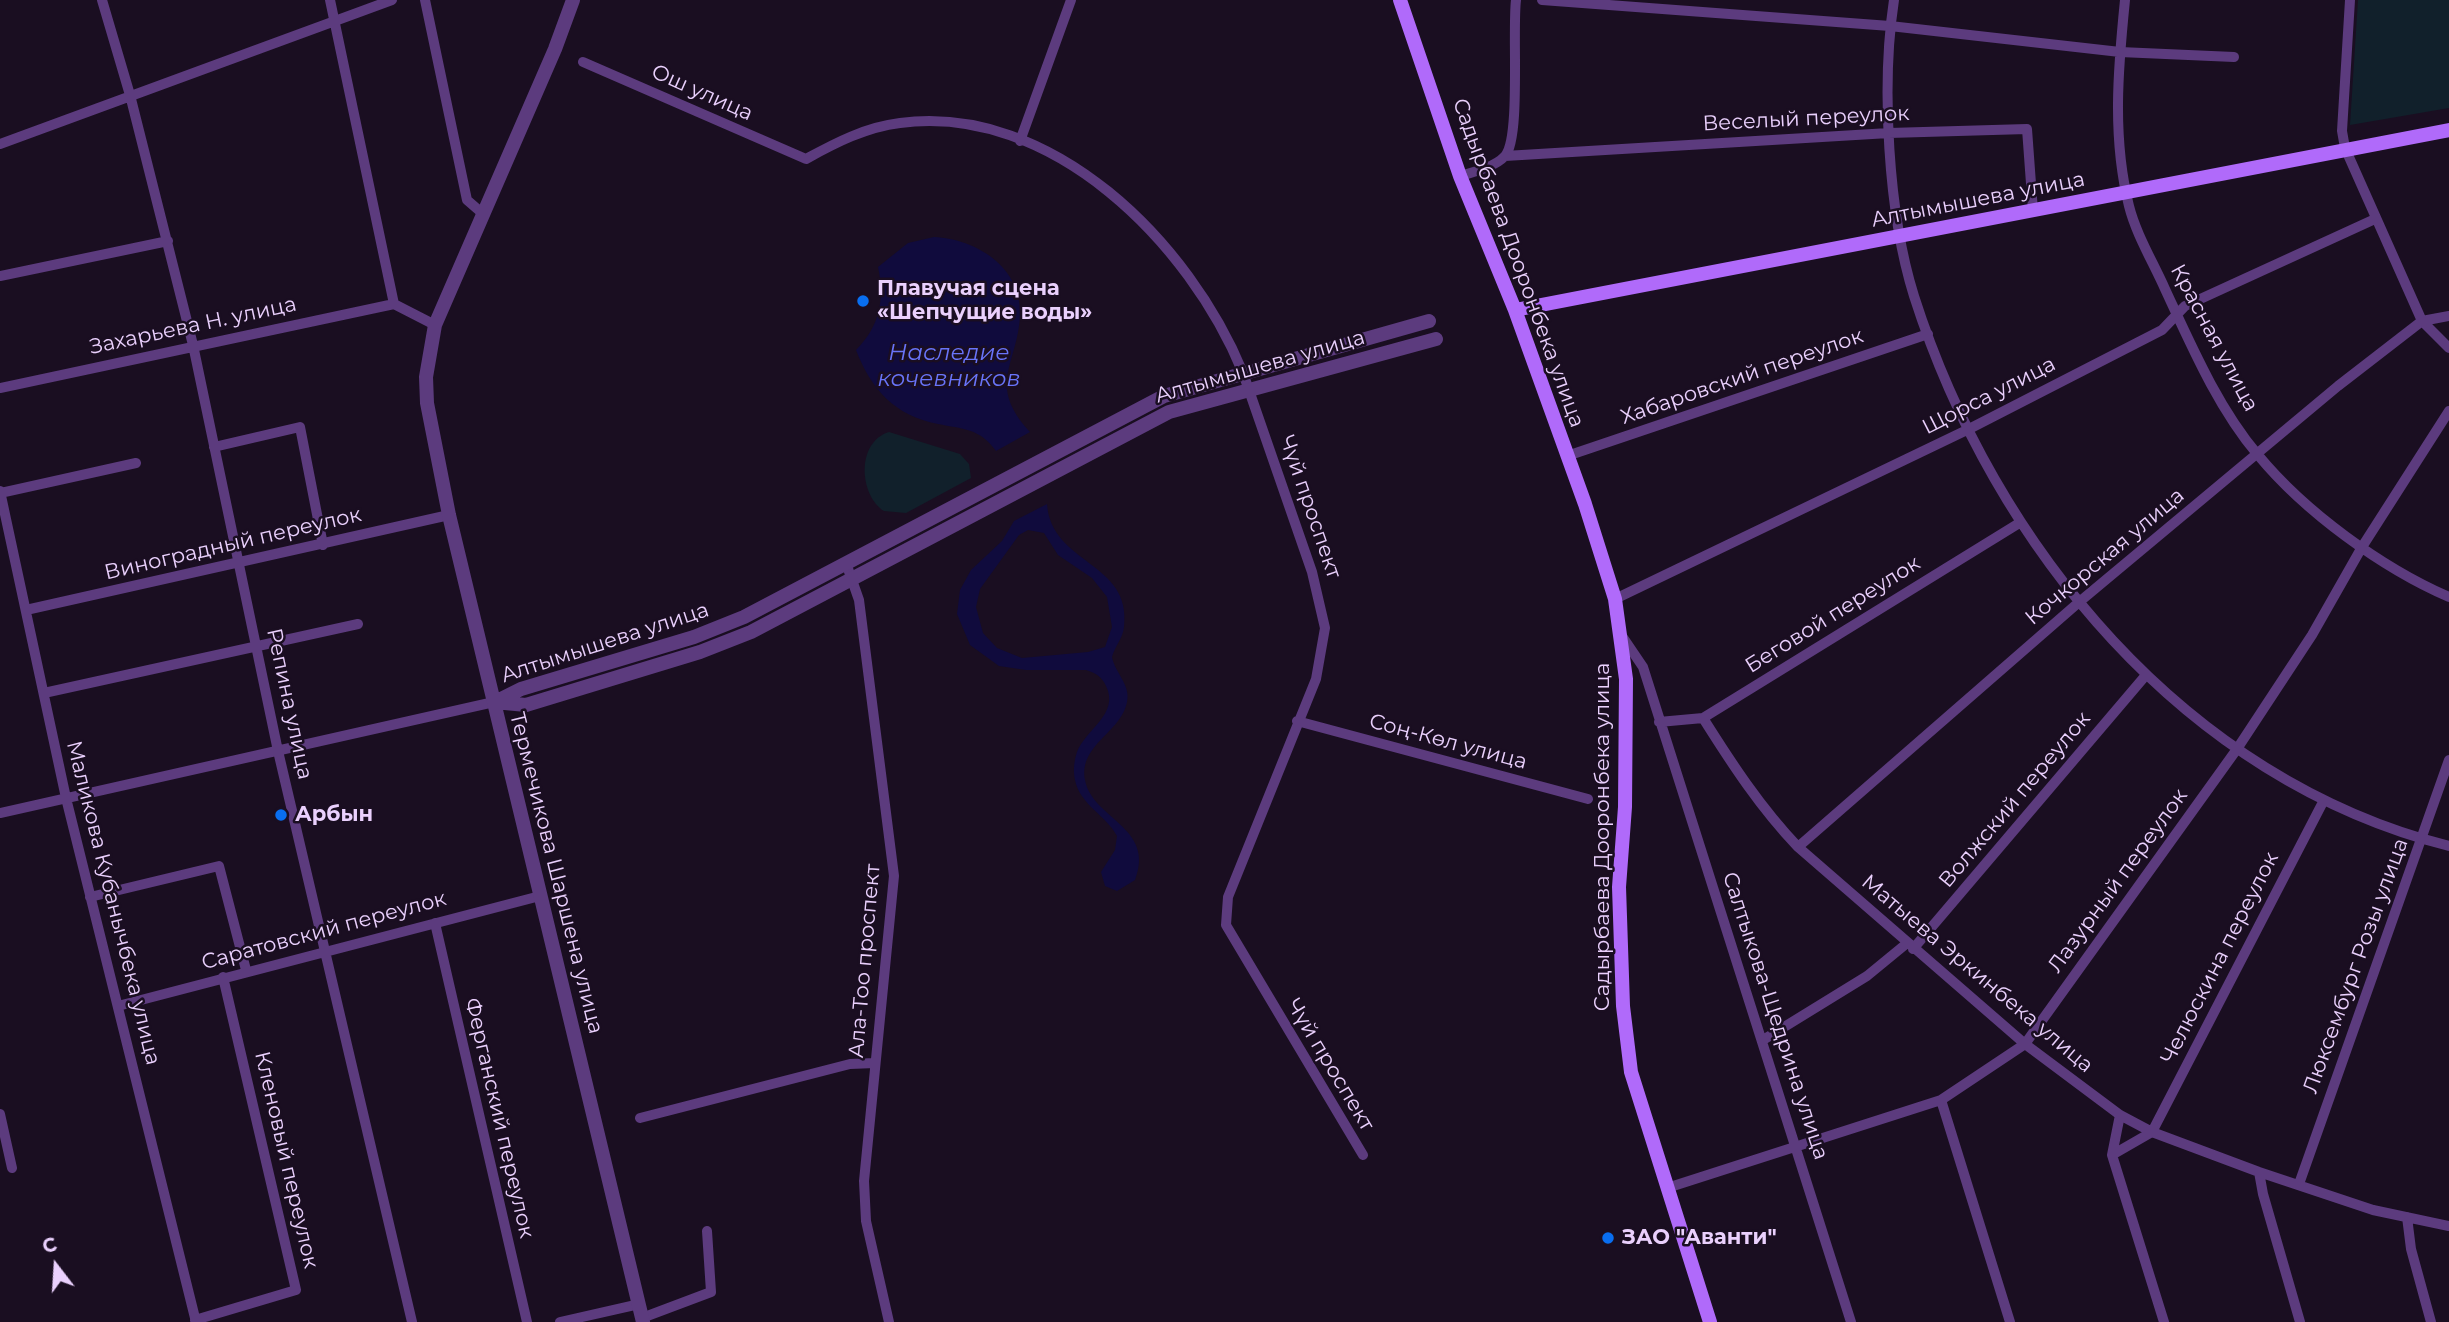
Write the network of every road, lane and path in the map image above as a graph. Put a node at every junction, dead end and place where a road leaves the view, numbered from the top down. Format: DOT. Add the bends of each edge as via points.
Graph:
graph roads {
  1 [pos="102,0"];
  2 [pos="330,0"];
  3 [pos="392,0"];
  4 [pos="425,0"];
  5 [pos="573,0"];
  6 [pos="1071,0"];
  7 [pos="1400,0"];
  8 [pos="1516,0"];
  9 [pos="1542,0"];
  10 [pos="1894,0"];
  11 [pos="2124,0"];
  12 [pos="2350,0"];
  13 [pos="335,19"];
  14 [pos="1890,26"];
  15 [pos="2120,52"];
  16 [pos="2234,57"];
  17 [pos="583,62"];
  18 [pos="130,94"];
  19 [pos="2449,130"];
  20 [pos="1889,133"];
  21 [pos="1020,141"];
  22 [pos="0,144"];
  23 [pos="2345,148"];
  24 [pos="1505,156"];
  25 [pos="806,159"];
  26 [pos="1460,176"];
  27 [pos="2126,192"];
  28 [pos="2033,211"];
  29 [pos="482,213"];
  30 [pos="2375,219"];
  31 [pos="1900,236"];
  32 [pos="168,241"];
  33 [pos="0,276"];
  34 [pos="394,304"];
  35 [pos="1515,310"];
  36 [pos="2177,315"];
  37 [pos="2449,316"];
  38 [pos="1429,321"];
  39 [pos="2421,321"];
  40 [pos="435,326"];
  41 [pos="1928,334"];
  42 [pos="1436,339"];
  43 [pos="193,345"];
  44 [pos="2449,348"];
  45 [pos="1243,373"];
  46 [pos="0,387"];
  47 [pos="1248,389"];
  48 [pos="2449,411"];
  49 [pos="1969,429"];
  50 [pos="214,447"];
  51 [pos="2258,455"];
  52 [pos="1567,456"];
  53 [pos="136,463"];
  54 [pos="0,492"];
  55 [pos="449,515"];
  56 [pos="2021,522"];
  57 [pos="323,545"];
  58 [pos="2362,547"];
  59 [pos="846,563"];
  60 [pos="239,564"];
  61 [pos="854,579"];
  62 [pos="2449,597"];
  63 [pos="1615,599"];
  64 [pos="2078,603"];
  65 [pos="26,610"];
  66 [pos="358,624"];
  67 [pos="1620,633"];
  68 [pos="256,647"];
  69 [pos="2146,675"];
  70 [pos="44,693"];
  71 [pos="494,702"];
  72 [pos="1703,718"];
  73 [pos="1297,721"];
  74 [pos="1659,722"];
  75 [pos="2237,749"];
  76 [pos="278,751"];
  77 [pos="2449,760"];
  78 [pos="65,798"];
  79 [pos="1588,799"];
  80 [pos="2323,802"];
  81 [pos="0,813"];
  82 [pos="2423,839"];
  83 [pos="2449,846"];
  84 [pos="1798,847"];
  85 [pos="540,896"];
  86 [pos="90,897"];
  87 [pos="435,922"];
  88 [pos="1910,946"];
  89 [pos="325,950"];
  90 [pos="246,970"];
  91 [pos="223,977"];
  92 [pos="118,1006"];
  93 [pos="1763,1040"];
  94 [pos="2025,1044"];
  95 [pos="875,1063"];
  96 [pos="1941,1100"];
  97 [pos="0,1114"];
  98 [pos="2120,1115"];
  99 [pos="640,1118"];
  100 [pos="2152,1132"];
  101 [pos="1798,1147"];
  102 [pos="2112,1155"];
  103 [pos="1363,1156"];
  104 [pos="12,1168"];
  105 [pos="2259,1172"];
  106 [pos="2299,1184"];
  107 [pos="1667,1188"];
  108 [pos="2407,1217"];
  109 [pos="2449,1226"];
  110 [pos="707,1231"];
  111 [pos="641,1315"];
  112 [pos="196,1321"];
  113 [pos="412,1322"];
  114 [pos="527,1322"];
  115 [pos="560,1322"];
  116 [pos="889,1322"];
  117 [pos="1710,1322"];
  118 [pos="1851,1322"];
  119 [pos="2010,1322"];
  120 [pos="2164,1322"];
  121 [pos="2300,1322"];
  122 [pos="2431,1322"];
  1 -- 18 [label="street, Репина улица"];
  2 -- 13 [label="street"];
  3 -- 13 [label="street"];
  4 -- 29 [label="street" via="467,200"];
  5 -- 29 [label="street, Термечикова Шаршена улица"];
  6 -- 21 [label="street"];
  7 -- 26 [label="main road, Садырбаева Дооронбека улица"];
  8 -- 24 [label="street" via="1514,137"];
  9 -- 14 [label="street"];
  10 -- 14 [label="street"];
  11 -- 15 [label="street, Красная улица"];
  12 -- 23 [label="street" via="2342,131"];
  13 -- 18 [label="street"];
  13 -- 34 [label="street"];
  14 -- 15 [label="street"];
  14 -- 20 [label="street"];
  15 -- 16 [label="street"];
  15 -- 27 [label="street, Красная улица" via="2116,123"];
  17 -- 25 [label="street, Ош улица"];
  18 -- 22 [label="street"];
  18 -- 32 [label="street, Репина улица"];
  19 -- 23 [label="main road, Алтымышева улица"];
  20 -- 24 [label="street, Веселый переулок"];
  20 -- 28 [label="street, Веселый переулок" via="2027,128"];
  20 -- 31 [label="street"];
  21 -- 25 [label="street, Чүй проспект" via="956,123 900,123 850,137"];
  21 -- 45 [label="street, Чүй проспект" via="1082,173 1154,233 1217,316"];
  23 -- 27 [label="main road, Алтымышева улица"];
  23 -- 30 [label="street"];
  24 -- 26 [label="street"];
  26 -- 35 [label="main road, Садырбаева Дооронбека улица"];
  27 -- 28 [label="main road, Алтымышева улица"];
  27 -- 36 [label="street, Красная улица" via="2129,209"];
  28 -- 31 [label="main road, Алтымышева улица"];
  29 -- 40 [label="street, Термечикова Шаршена улица"];
  30 -- 36 [label="street, Щорса улица" via="2185,306"];
  30 -- 39 [label="street"];
  31 -- 35 [label="main road, Алтымышева улица"];
  31 -- 41 [label="street"];
  32 -- 33 [label="street"];
  32 -- 43 [label="street, Репина улица"];
  34 -- 40 [label="street"];
  34 -- 43 [label="street, Захарьева Н. улица"];
  35 -- 52 [label="main road, Садырбаева Дооронбека улица"];
  36 -- 49 [label="street, Щорса улица" via="2162,330"];
  36 -- 51 [label="street, Красная улица" via="2214,388"];
  37 -- 39 [label="street, Кочкорская улица"];
  38 -- 45 [label="street, Алтымышева улица"];
  39 -- 44 [label="street"];
  39 -- 51 [label="street, Кочкорская улица"];
  40 -- 55 [label="street, Термечикова Шаршена улица" via="426,377 427,403"];
  41 -- 49 [label="street"];
  41 -- 52 [label="street, Хабаровский переулок"];
  42 -- 47 [label="street, Алтымышева улица"];
  43 -- 46 [label="street, Захарьева Н. улица"];
  43 -- 50 [label="street, Репина улица"];
  45 -- 47 [label="street, Чүй проспект"];
  45 -- 59 [label="street, Алтымышева улица" via="1164,396"];
  47 -- 61 [label="street, Алтымышева улица" via="1151,420"];
  47 -- 73 [label="street, Чүй проспект" via="1324,611 1321,662"];
  48 -- 58 [label="street, Лазурный переулок"];
  49 -- 56 [label="street"];
  49 -- 63 [label="street, Щорса улица"];
  50 -- 57 [label="street" via="300,427"];
  50 -- 60 [label="street, Репина улица"];
  51 -- 58 [label="street, Красная улица" via="2311,507"];
  51 -- 64 [label="street, Кочкорская улица"];
  52 -- 63 [label="main road, Садырбаева Дооронбека улица"];
  53 -- 54 [label="street"];
  54 -- 65 [label="street, Маликова Кубанычбека улица"];
  55 -- 57 [label="street, Виноградный переулок"];
  55 -- 71 [label="street, Термечикова Шаршена улица"];
  56 -- 64 [label="street"];
  56 -- 72 [label="street, Беговой переулок"];
  57 -- 60 [label="street, Виноградный переулок"];
  58 -- 62 [label="street, Красная улица"];
  58 -- 75 [label="street, Лазурный переулок" via="2312,635"];
  59 -- 61 [label="street, Ала-Тоо проспект"];
  59 -- 71 [label="street, Алтымышева улица" via="719,627 521,689"];
  60 -- 65 [label="street, Виноградный переулок"];
  60 -- 68 [label="street, Репина улица"];
  61 -- 71 [label="street, Алтымышева улица" via="751,632 700,652 526,705"];
  61 -- 95 [label="street, Ала-Тоо проспект" via="894,864"];
  63 -- 67 [label="main road, Садырбаева Дооронбека улица"];
  64 -- 69 [label="street"];
  64 -- 84 [label="street, Кочкорская улица"];
  65 -- 70 [label="street, Маликова Кубанычбека улица"];
  66 -- 68 [label="street"];
  67 -- 74 [label="street, Салтыкова-Щедрина улица" via="1643,667"];
  67 -- 107 [label="main road, Садырбаева Дооронбека улица" via="1626,679 1626,748 1619,887 1620,987 1631,1072"];
  68 -- 70 [label="street"];
  68 -- 76 [label="street, Репина улица"];
  69 -- 75 [label="street" via="2192,717"];
  69 -- 88 [label="street, Волжский переулок"];
  70 -- 78 [label="street, Маликова Кубанычбека улица"];
  71 -- 76 [label="street"];
  71 -- 85 [label="street, Термечикова Шаршена улица"];
  72 -- 74 [label="street, Беговой переулок"];
  72 -- 84 [label="street, Матыева Эркинбека улица" via="1738,775"];
  73 -- 79 [label="street, Соң-Көл улица"];
  73 -- 103 [label="street, Чүй проспект" via="1228,897 1226,925"];
  74 -- 93 [label="street, Салтыкова-Щедрина улица"];
  75 -- 80 [label="street"];
  75 -- 94 [label="street, Лазурный переулок"];
  76 -- 78 [label="street"];
  76 -- 89 [label="street, Репина улица"];
  77 -- 82 [label="street, Люксембург Розы улица"];
  78 -- 81 [label="street"];
  78 -- 86 [label="street, Маликова Кубанычбека улица"];
  80 -- 82 [label="street"];
  80 -- 100 [label="street, Челюскина переулок"];
  82 -- 83 [label="street"];
  82 -- 106 [label="street, Люксембург Розы улица"];
  84 -- 88 [label="street, Матыева Эркинбека улица"];
  85 -- 87 [label="street, Саратовский переулок"];
  85 -- 111 [label="street, Термечикова Шаршена улица"];
  86 -- 90 [label="street" via="219,866"];
  86 -- 92 [label="street, Маликова Кубанычбека улица"];
  87 -- 89 [label="street, Саратовский переулок"];
  87 -- 114 [label="street, Ферганский переулок"];
  88 -- 93 [label="street, Волжский переулок"];
  88 -- 94 [label="street, Матыева Эркинбека улица"];
  89 -- 90 [label="street, Саратовский переулок"];
  89 -- 113 [label="street, Репина улица"];
  90 -- 91 [label="street, Саратовский переулок"];
  91 -- 92 [label="street, Саратовский переулок"];
  91 -- 112 [label="street, Кленовый переулок" via="296,1290"];
  92 -- 112 [label="street, Маликова Кубанычбека улица"];
  93 -- 101 [label="street, Салтыкова-Щедрина улица"];
  94 -- 96 [label="street, Лазурный переулок"];
  94 -- 98 [label="street, Матыева Эркинбека улица"];
  95 -- 99 [label="street" via="850,1065"];
  95 -- 116 [label="street, Ала-Тоо проспект" via="864,1204"];
  96 -- 101 [label="street, Лазурный переулок"];
  96 -- 119 [label="street"];
  97 -- 104 [label="street"];
  98 -- 100 [label="street, Матыева Эркинбека улица"];
  98 -- 102 [label="street"];
  100 -- 102 [label="street"];
  100 -- 105 [label="street, Матыева Эркинбека улица"];
  101 -- 107 [label="street, Лазурный переулок"];
  101 -- 118 [label="street, Салтыкова-Щедрина улица"];
  102 -- 120 [label="street"];
  105 -- 106 [label="street, Матыева Эркинбека улица"];
  105 -- 121 [label="street"];
  106 -- 108 [label="street, Матыева Эркинбека улица"];
  107 -- 117 [label="main road, Садырбаева Дооронбека улица"];
  108 -- 109 [label="street, Матыева Эркинбека улица"];
  108 -- 122 [label="street"];
  110 -- 111 [label="street" via="711,1292"];
  111 -- 115 [label="street"];
}
